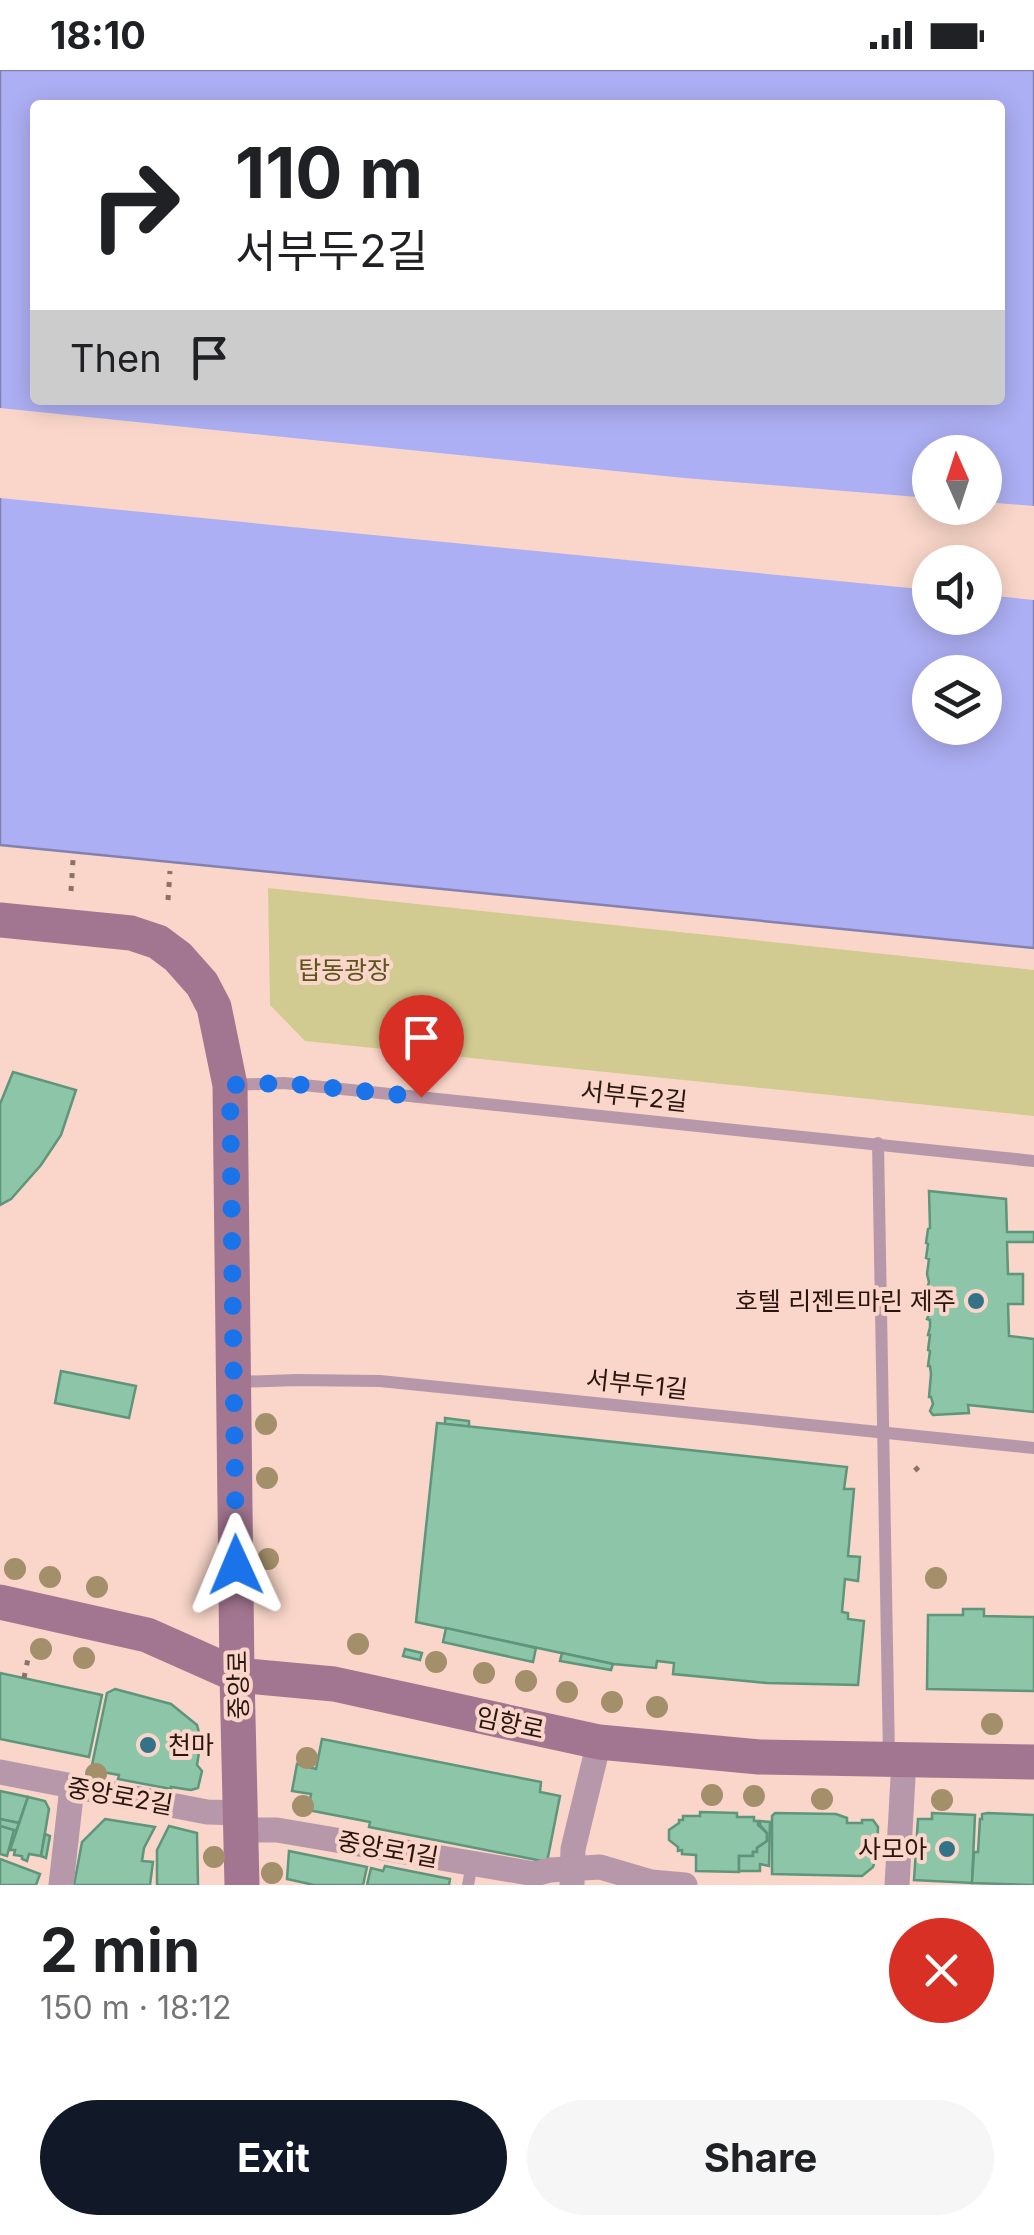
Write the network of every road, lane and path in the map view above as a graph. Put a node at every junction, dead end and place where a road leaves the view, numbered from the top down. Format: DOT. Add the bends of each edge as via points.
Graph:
graph roads {
  1 [pos="73,860"];
  2 [pos="170,870"];
  3 [pos="71,891"];
  4 [pos="168,900"];
  5 [pos="0,920"];
  6 [pos="230,1085"];
  7 [pos="878,1143"];
  8 [pos="1034,1160"];
  9 [pos="234,1382"];
  10 [pos="884,1432"];
  11 [pos="1034,1448"];
  12 [pos="915,1467"];
  13 [pos="922,1475"];
  14 [pos="0,1602"];
  15 [pos="28,1654"];
  16 [pos="237,1675"];
  17 [pos="24,1678"];
  18 [pos="599,1742"];
  19 [pos="896,1760"];
  20 [pos="1034,1762"];
  21 [pos="0,1772"];
  22 [pos="72,1787"];
  23 [pos="241,1822"];
  24 [pos="470,1874"];
  25 [pos="558,1876"];
  26 [pos="658,1884"];
  27 [pos="61,1885"];
  28 [pos="242,1885"];
  29 [pos="685,1885"];
  30 [pos="897,1885"];
  1 -- 3 [label="path"];
  2 -- 4 [label="path"];
  5 -- 6 [label="main road, 중앙로" via="131,933 158,942 202,984 214,1007"];
  6 -- 7 [label="lane, 서부두2길" via="284,1083"];
  6 -- 9 [label="main road, 중앙로"];
  7 -- 8 [label="lane, 서부두2길"];
  7 -- 10 [label="lane"];
  9 -- 10 [label="lane, 서부두1길" via="380,1381"];
  9 -- 16 [label="main road, 중앙로"];
  10 -- 11 [label="lane, 서부두1길"];
  10 -- 19 [label="lane"];
  12 -- 13 [label="path"];
  14 -- 16 [label="main road, 임항로" via="148,1635"];
  15 -- 17 [label="path"];
  16 -- 18 [label="main road, 임항로" via="334,1684"];
  16 -- 23 [label="main road, 중앙로"];
  18 -- 19 [label="main road, 임항로" via="758,1757"];
  18 -- 25 [label="street" via="573,1850"];
  19 -- 20 [label="main road, 임항로"];
  19 -- 30 [label="street"];
  21 -- 22 [label="street, 중앙로2길"];
  22 -- 23 [label="street, 중앙로2길"];
  22 -- 27 [label="street"];
  23 -- 24 [label="street, 중앙로1길"];
  23 -- 28 [label="main road, 중앙로"];
  24 -- 25 [label="street, 중앙로1길"];
  25 -- 26 [label="street, 중앙로1길" via="600,1868"];
  26 -- 29 [label="street, 중앙로1길"];
}
